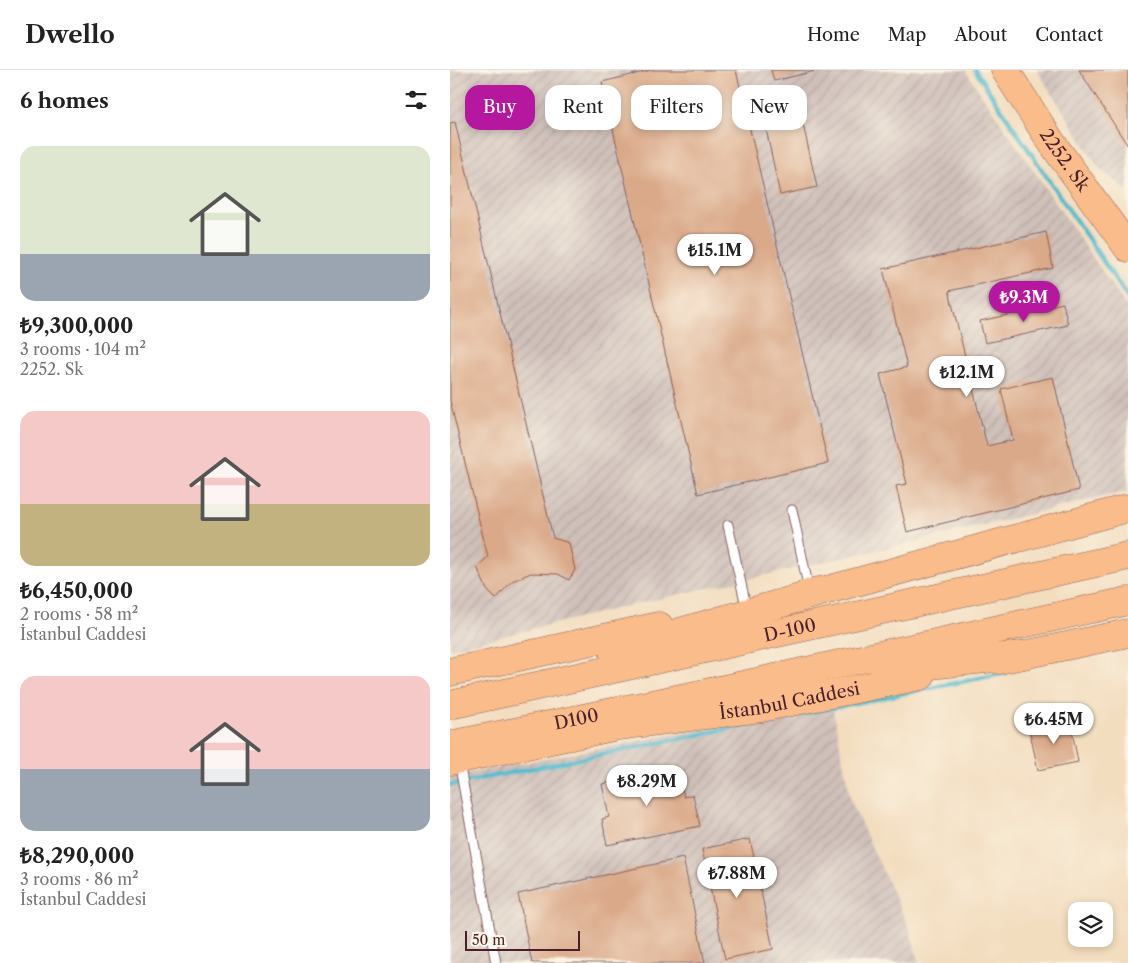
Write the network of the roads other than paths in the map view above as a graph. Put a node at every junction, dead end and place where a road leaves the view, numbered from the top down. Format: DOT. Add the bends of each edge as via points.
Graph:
graph roads {
  1 [pos="1005,70"];
  2 [pos="1023,70"];
  3 [pos="1128,218"];
  4 [pos="1128,248"];
  5 [pos="1128,508"];
  6 [pos="792,510"];
  7 [pos="728,525"];
  8 [pos="1128,556"];
  9 [pos="820,591"];
  10 [pos="1128,601"];
  11 [pos="746,606"];
  12 [pos="1128,633"];
  13 [pos="1023,655"];
  14 [pos="450,672"];
  15 [pos="702,694"];
  16 [pos="450,698"];
  17 [pos="450,705"];
  18 [pos="455,759"];
  19 [pos="496,963"];
  1 -- 4 [label="main road, 2252. Sk" via="1052,144"];
  2 -- 3 [label="main road, 2252. Sk" via="1105,195"];
  5 -- 9 [label="main road"];
  6 -- 9 [label="lane"];
  7 -- 11 [label="lane"];
  8 -- 17 [label="main road, D-100 / D-100"];
  9 -- 11 [label="main road"];
  9 -- 16 [label="main road"];
  10 -- 15 [label="main road"];
  11 -- 14 [label="main road"];
  12 -- 13 [label="main road, İstanbul Caddesi"];
  13 -- 15 [label="main road"];
  13 -- 18 [label="main road, İstanbul Caddesi" via="761,708 618,726"];
  15 -- 18 [label="main road, D100 / D100"];
  18 -- 19 [label="lane"];
}
